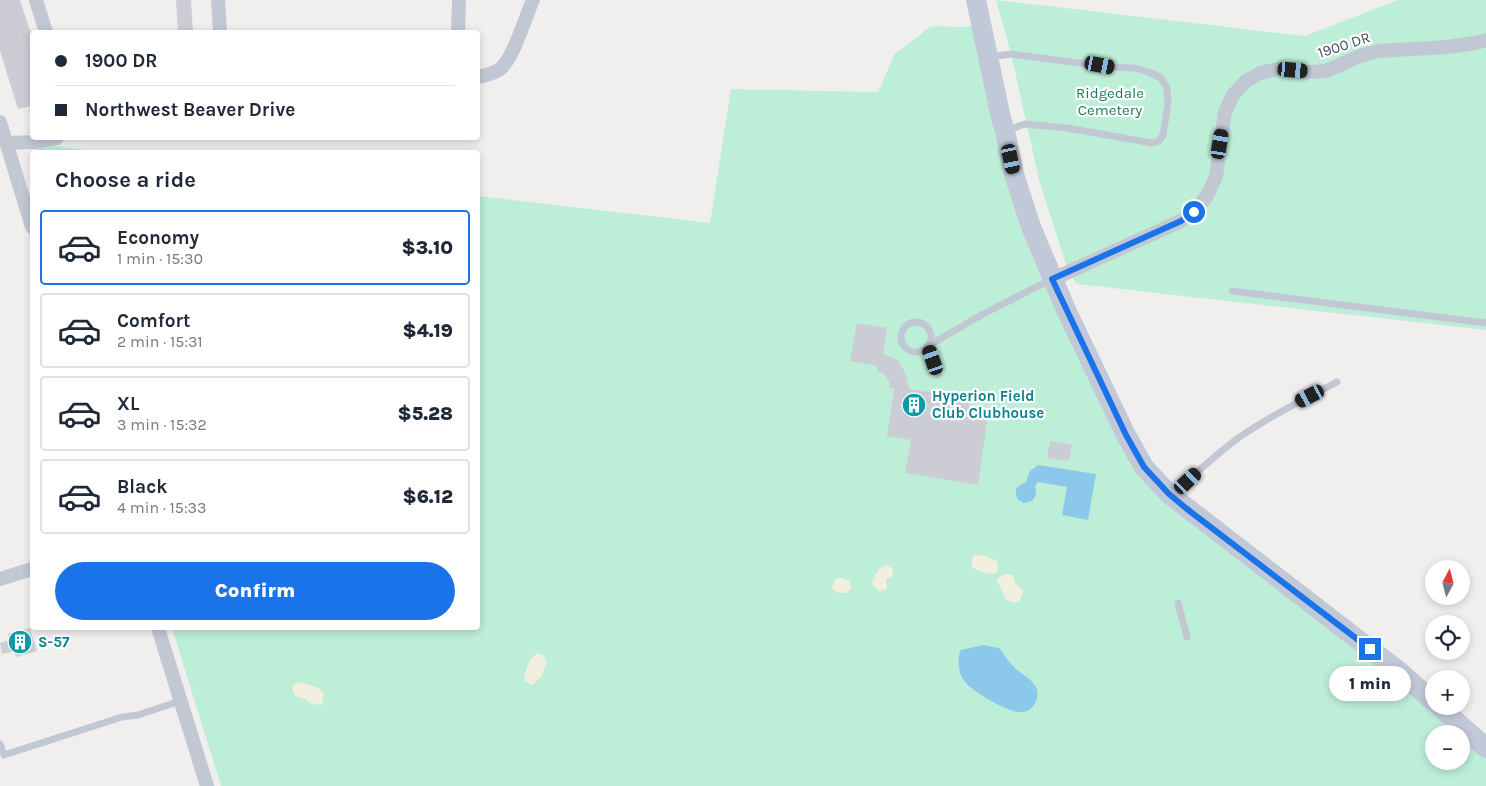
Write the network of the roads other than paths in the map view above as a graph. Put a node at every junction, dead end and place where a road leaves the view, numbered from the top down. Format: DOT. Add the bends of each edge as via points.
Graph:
graph roads {
  1 [pos="36,0"];
  2 [pos="218,0"];
  3 [pos="459,0"];
  4 [pos="533,0"];
  5 [pos="976,0"];
  6 [pos="45,30"];
  7 [pos="220,30"];
  8 [pos="458,30"];
  9 [pos="1486,40"];
  10 [pos="988,57"];
  11 [pos="480,76"];
  12 [pos="0,122"];
  13 [pos="1005,131"];
  14 [pos="46,140"];
  15 [pos="6,143"];
  16 [pos="30,220"];
  17 [pos="1052,279"];
  18 [pos="1232,292"];
  19 [pos="1486,323"];
  20 [pos="928,346"];
  21 [pos="938,375"];
  22 [pos="1337,382"];
  23 [pos="1169,494"];
  24 [pos="30,570"];
  25 [pos="0,579"];
  26 [pos="1178,603"];
  27 [pos="159,630"];
  28 [pos="1187,637"];
  29 [pos="1425,694"];
  30 [pos="180,701"];
  31 [pos="1449,715"];
  32 [pos="0,744"];
  33 [pos="1486,748"];
  34 [pos="207,786"];
  1 -- 6 [label="street"];
  2 -- 7 [label="street"];
  3 -- 8 [label="street"];
  4 -- 11 [label="street" via="508,60 500,69"];
  5 -- 10 [label="main road"];
  9 -- 17 [label="street, 1900 DR" via="1448,47 1378,51 1326,70 1277,69 1260,73 1246,81 1233,95 1225,112 1216,176 1197,209 1181,221"];
  10 -- 13 [label="main road"];
  10 -- 13 [label="lane" via="1010,54 1135,68 1161,78 1167,88 1163,135 1152,143 1025,124"];
  12 -- 15 [label="street"];
  13 -- 17 [label="main road" via="1014,174"];
  14 -- 15 [label="street"];
  15 -- 16 [label="street"];
  17 -- 20 [label="lane"];
  17 -- 23 [label="main road" via="1126,435 1144,467"];
  18 -- 19 [label="lane"];
  20 -- 20 [label="lane" via="931,336 925,325 912,323 904,329 902,341 908,349 917,352"];
  20 -- 21 [label="lane"];
  22 -- 23 [label="lane" via="1238,439"];
  23 -- 29 [label="main road"];
  24 -- 25 [label="street"];
  26 -- 28 [label="lane"];
  27 -- 30 [label="street"];
  30 -- 32 [label="lane" via="4,755"];
  30 -- 34 [label="street"];
  31 -- 33 [label="main road"];
}
